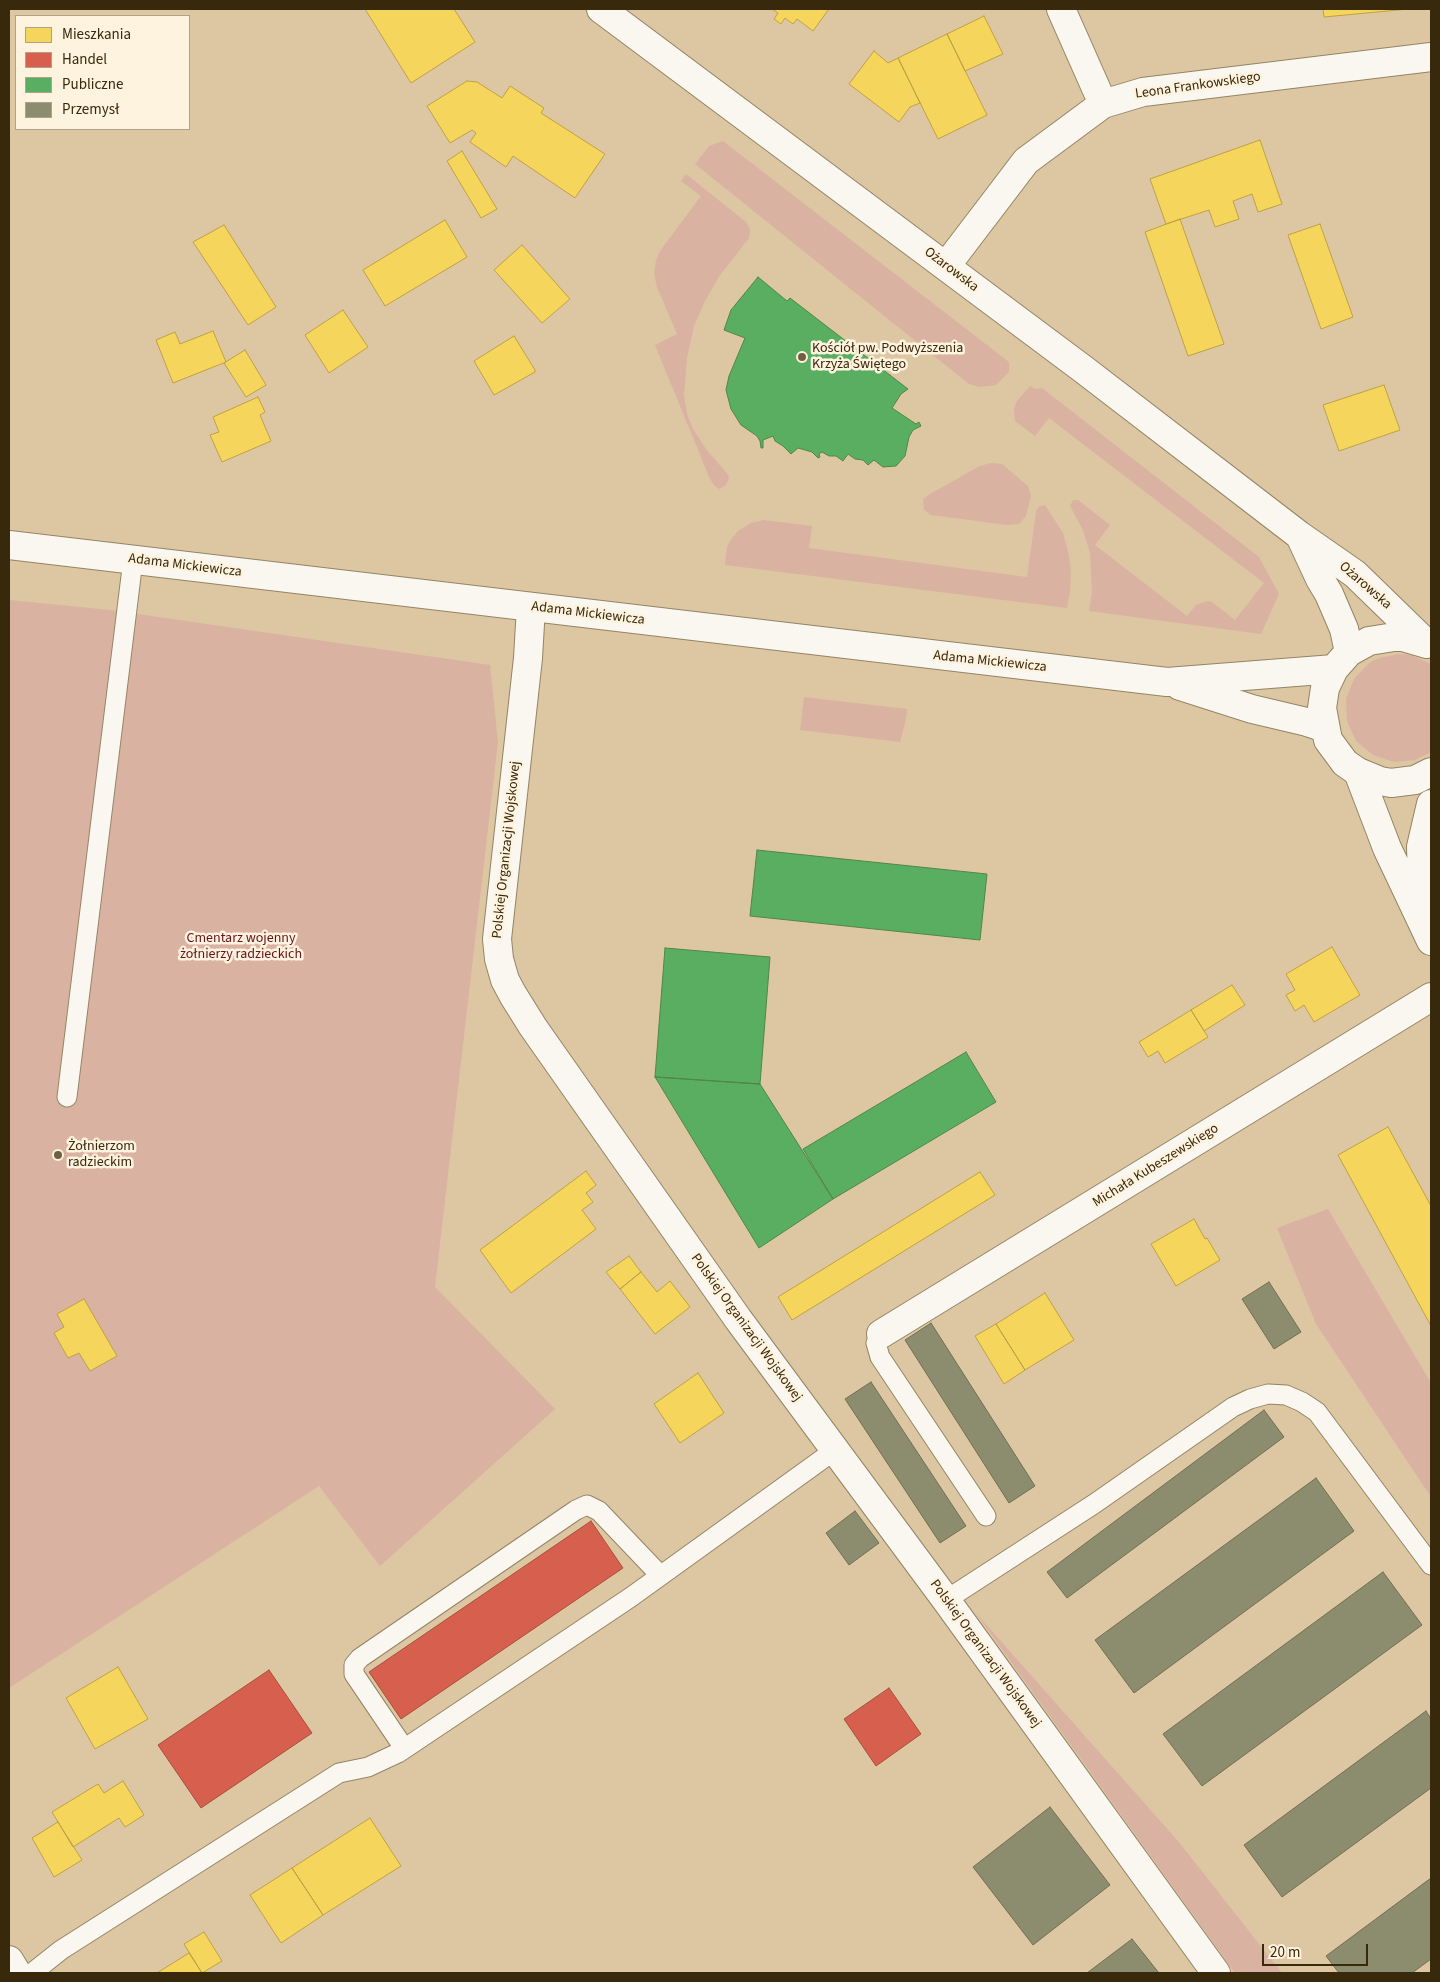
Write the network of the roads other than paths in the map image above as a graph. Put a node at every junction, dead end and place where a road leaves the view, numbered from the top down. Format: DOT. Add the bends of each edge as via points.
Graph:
graph roads {
  1 [pos="600,9"];
  2 [pos="1061,9"];
  3 [pos="1431,57"];
  4 [pos="1103,104"];
  5 [pos="946,266"];
  6 [pos="1299,535"];
  7 [pos="9,545"];
  8 [pos="133,560"];
  9 [pos="531,607"];
  10 [pos="1428,645"];
  11 [pos="1341,660"];
  12 [pos="1166,682"];
  13 [pos="1325,728"];
  14 [pos="1358,772"];
  15 [pos="1431,772"];
  16 [pos="1431,804"];
  17 [pos="1428,935"];
  18 [pos="1431,997"];
  19 [pos="67,1097"];
  20 [pos="881,1334"];
  21 [pos="835,1450"];
  22 [pos="986,1516"];
  23 [pos="1431,1565"];
  24 [pos="660,1575"];
  25 [pos="946,1600"];
  26 [pos="404,1748"];
  27 [pos="9,1960"];
  28 [pos="17,1973"];
  29 [pos="32,1973"];
  30 [pos="1216,1973"];
  1 -- 5 [label="street, Ożarowska"];
  2 -- 4 [label="street"];
  3 -- 4 [label="street, Leona Frankowskiego" via="1143,92"];
  4 -- 5 [label="street, Leona Frankowskiego" via="1026,160"];
  5 -- 6 [label="street, Ożarowska"];
  6 -- 10 [label="street, Ożarowska" via="1355,574"];
  6 -- 11 [label="street, Ożarowska" via="1344,630"];
  7 -- 8 [label="street, Adama Mickiewicza"];
  8 -- 9 [label="street, Adama Mickiewicza"];
  8 -- 19 [label="lane"];
  9 -- 12 [label="street, Adama Mickiewicza"];
  9 -- 21 [label="street, Polskiej Organizacji Wojskowej" via="497,931 499,959 505,980 539,1035 738,1319"];
  10 -- 11 [label="street" via="1394,637 1369,642"];
  11 -- 12 [label="street, Adama Mickiewicza"];
  11 -- 13 [label="street" via="1323,696"];
  12 -- 13 [label="street, Adama Mickiewicza"];
  13 -- 14 [label="street" via="1337,753"];
  14 -- 15 [label="street" via="1391,783 1415,780"];
  14 -- 17 [label="street" via="1387,848"];
  16 -- 17 [label="street" via="1421,847"];
  18 -- 20 [label="street, Michała Kubeszewskiego"];
  20 -- 22 [label="lane" via="876,1343 880,1357"];
  21 -- 24 [label="lane"];
  21 -- 25 [label="street, Polskiej Organizacji Wojskowej"];
  23 -- 25 [label="lane" via="1317,1412 1286,1395 1268,1394 1233,1407 1094,1504"];
  24 -- 26 [label="lane" via="632,1597"];
  24 -- 26 [label="lane" via="599,1511 587,1505 568,1515 354,1665 354,1674"];
  25 -- 30 [label="street, Polskiej Organizacji Wojskowej"];
  26 -- 29 [label="lane" via="368,1768 339,1773 61,1950"];
  27 -- 28 [label="street"];
}
